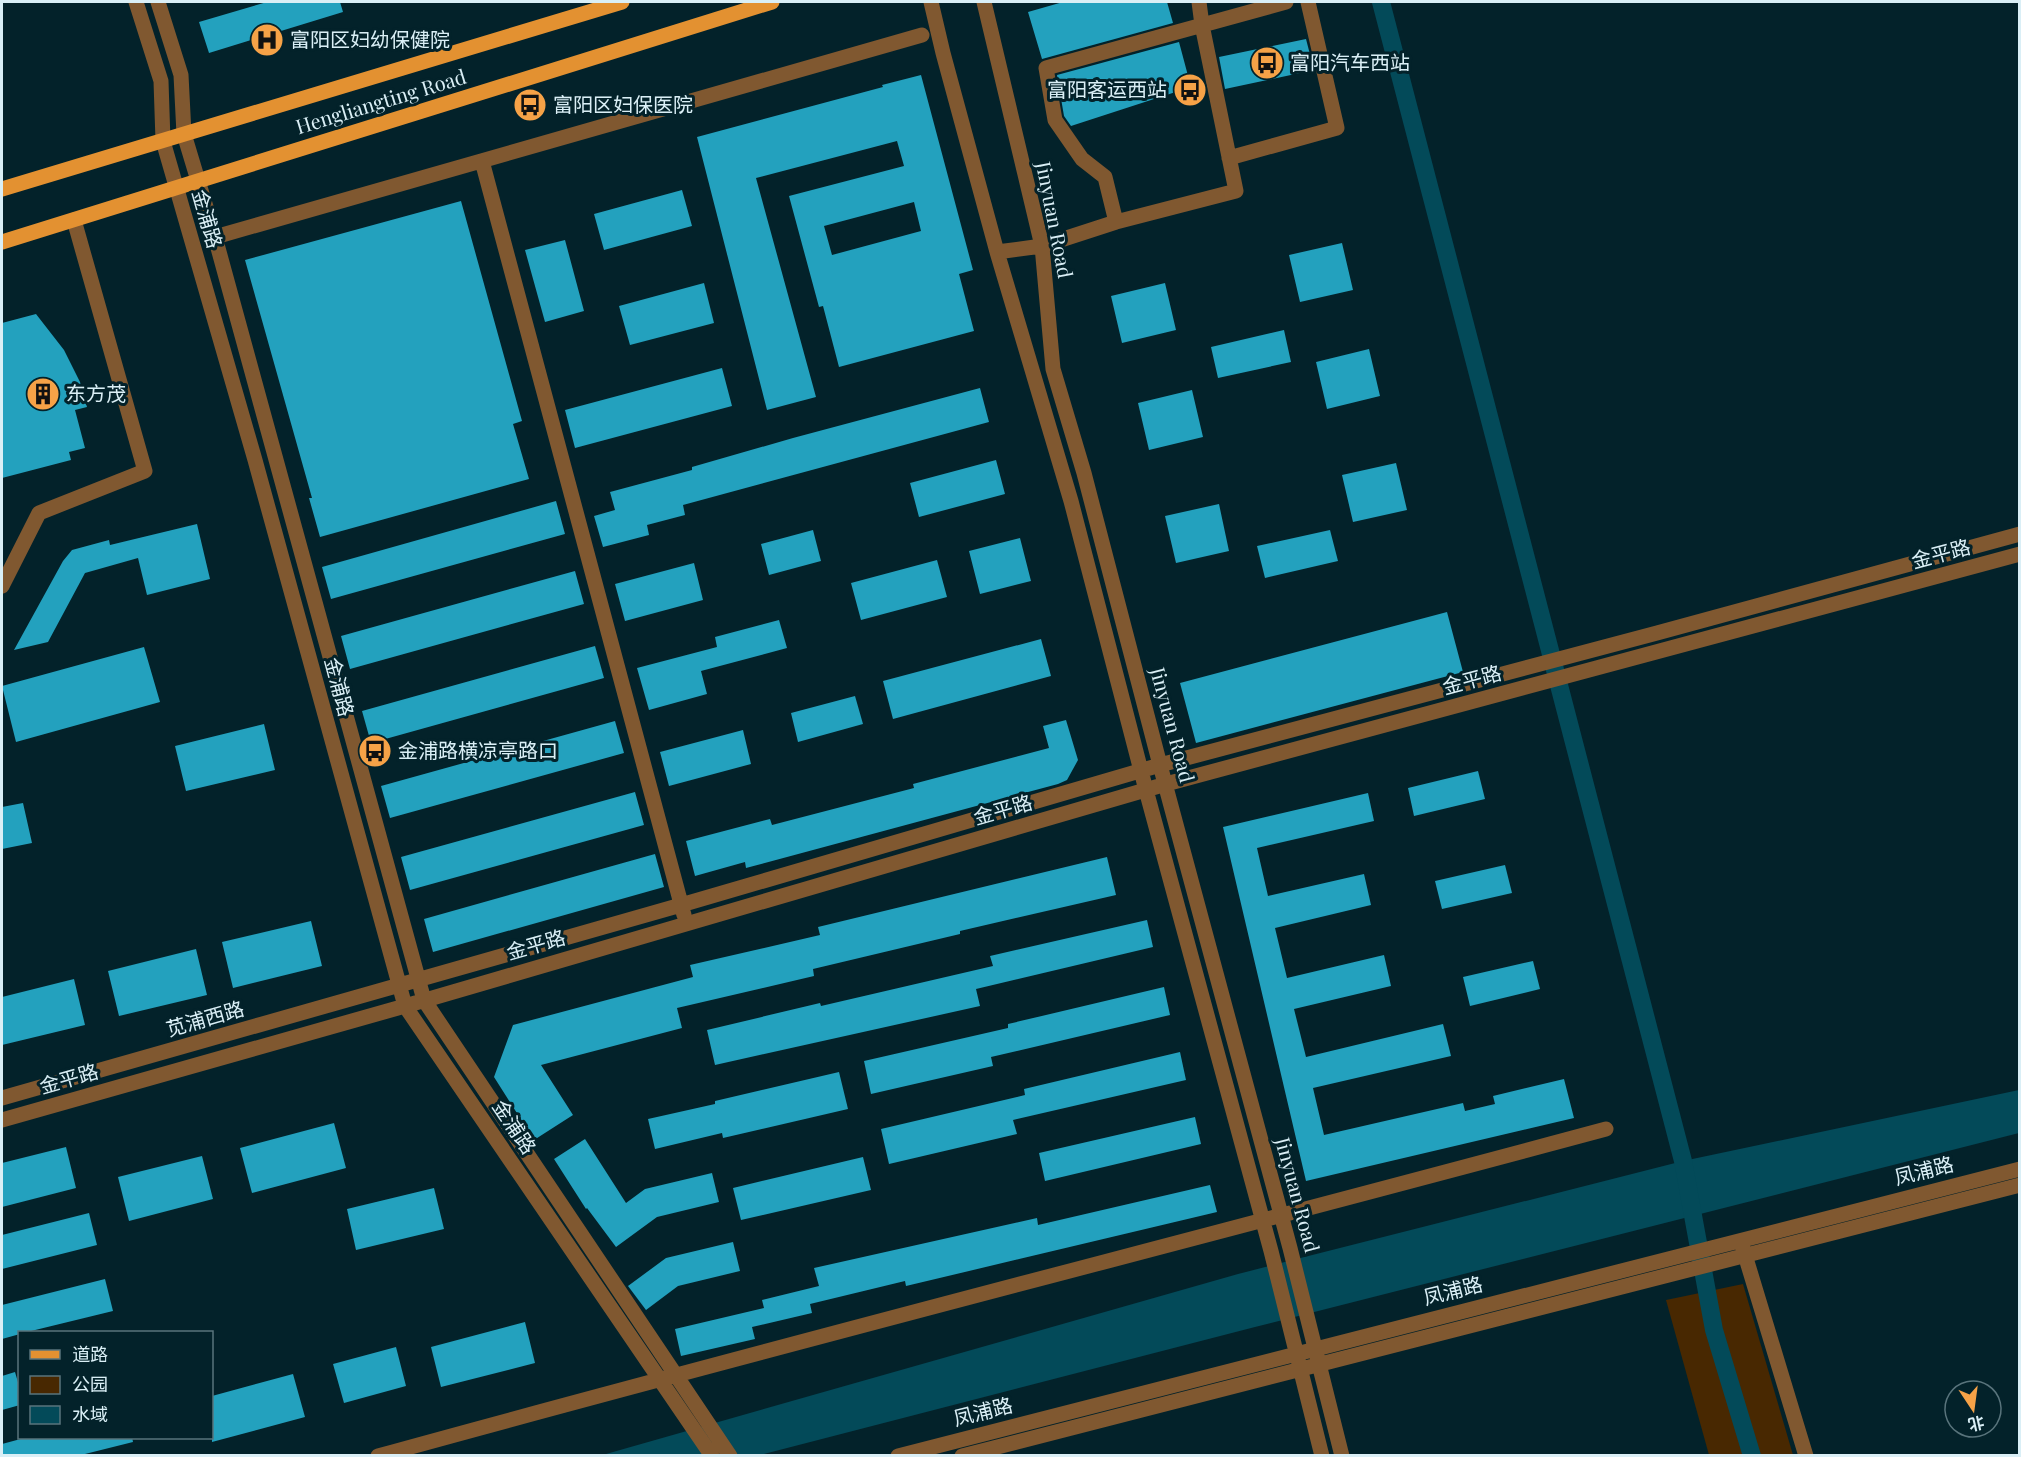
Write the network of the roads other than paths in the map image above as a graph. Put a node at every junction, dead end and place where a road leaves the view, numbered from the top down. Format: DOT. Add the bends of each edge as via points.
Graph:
graph roads {
  1 [pos="136,2"];
  2 [pos="158,2"];
  3 [pos="622,2"];
  4 [pos="772,2"];
  5 [pos="931,2"];
  6 [pos="984,2"];
  7 [pos="1199,2"];
  8 [pos="1286,2"];
  9 [pos="1308,2"];
  10 [pos="1202,25"];
  11 [pos="922,35"];
  12 [pos="184,134"];
  13 [pos="163,141"];
  14 [pos="1229,158"];
  15 [pos="482,161"];
  16 [pos="199,181"];
  17 [pos="177,188"];
  18 [pos="2,189"];
  19 [pos="74,220"];
  20 [pos="1116,222"];
  21 [pos="215,237"];
  22 [pos="2,242"];
  23 [pos="1042,246"];
  24 [pos="997,252"];
  25 [pos="2019,534"];
  26 [pos="2019,554"];
  27 [pos="2,586"];
  28 [pos="1160,765"];
  29 [pos="1141,770"];
  30 [pos="1166,784"];
  31 [pos="1146,790"];
  32 [pos="681,905"];
  33 [pos="686,924"];
  34 [pos="419,981"];
  35 [pos="400,986"];
  36 [pos="424,1000"];
  37 [pos="405,1006"];
  38 [pos="2,1098"];
  39 [pos="2,1120"];
  40 [pos="1606,1129"];
  41 [pos="2019,1168"];
  42 [pos="2019,1185"];
  43 [pos="1282,1216"];
  44 [pos="1263,1220"];
  45 [pos="1740,1240"];
  46 [pos="1744,1255"];
  47 [pos="1686,1261"];
  48 [pos="1314,1349"];
  49 [pos="1297,1353"];
  50 [pos="1318,1364"];
  51 [pos="1301,1369"];
  52 [pos="676,1374"];
  53 [pos="659,1378"];
  54 [pos="378,1455"];
  55 [pos="712,1455"];
  56 [pos="730,1455"];
  57 [pos="898,1455"];
  58 [pos="962,1455"];
  59 [pos="1322,1455"];
  60 [pos="1342,1455"];
  61 [pos="1806,1455"];
  1 -- 13 [label="street, 金浦路" via="161,81"];
  2 -- 12 [label="street, 金浦路" via="180,75"];
  3 -- 12 [label="main road, Hengliangting Road"];
  4 -- 16 [label="main road, Hengliangting Road"];
  5 -- 24 [label="street"];
  6 -- 23 [label="street, Jinyuan Road"];
  7 -- 10 [label="street"];
  8 -- 10 [label="street"];
  9 -- 14 [label="street" via="1337,128"];
  10 -- 14 [label="street"];
  10 -- 20 [label="street" via="1046,68 1055,120 1082,159 1105,177"];
  11 -- 15 [label="street"];
  12 -- 13 [label="main road, Hengliangting Road"];
  12 -- 16 [label="street, 金浦路"];
  13 -- 17 [label="street, 金浦路"];
  13 -- 18 [label="main road, Hengliangting Road"];
  14 -- 20 [label="street" via="1236,191"];
  15 -- 21 [label="street"];
  15 -- 32 [label="street"];
  16 -- 17 [label="main road, Hengliangting Road"];
  16 -- 21 [label="street, 金浦路"];
  17 -- 19 [label="main road, Hengliangting Road"];
  17 -- 35 [label="street, 金浦路"];
  19 -- 22 [label="main road, Hengliangting Road"];
  19 -- 27 [label="street" via="145,471 39,513"];
  20 -- 23 [label="street"];
  21 -- 34 [label="street, 金浦路"];
  23 -- 24 [label="street"];
  23 -- 28 [label="street, Jinyuan Road" via="1053,369"];
  24 -- 29 [label="street" via="1071,501"];
  25 -- 28 [label="street, 金平路"];
  26 -- 30 [label="street, 金平路"];
  28 -- 29 [label="street, 金平路"];
  28 -- 30 [label="street, Jinyuan Road"];
  29 -- 31 [label="street"];
  29 -- 32 [label="street, 金平路"];
  30 -- 31 [label="street, 金平路"];
  30 -- 43 [label="street, Jinyuan Road"];
  31 -- 33 [label="street, 金平路"];
  31 -- 44 [label="street"];
  32 -- 33 [label="street"];
  32 -- 34 [label="street, 金平路"];
  33 -- 36 [label="street, 金平路"];
  34 -- 35 [label="street, 苋浦西路"];
  34 -- 36 [label="street, 金浦路"];
  35 -- 37 [label="street, 金浦路"];
  35 -- 38 [label="street, 苋浦西路"];
  36 -- 37 [label="street, 金平路"];
  36 -- 52 [label="street, 金浦路"];
  37 -- 39 [label="street, 金平路"];
  37 -- 53 [label="street, 金浦路"];
  40 -- 43 [label="street"];
  41 -- 45 [label="street, 凤浦路"];
  42 -- 46 [label="street, 凤浦路"];
  43 -- 44 [label="street"];
  43 -- 48 [label="street, Jinyuan Road"];
  44 -- 49 [label="street"];
  44 -- 52 [label="street"];
  45 -- 46 [label="street"];
  45 -- 47 [label="street, 凤浦路" via="1706,1248"];
  46 -- 47 [label="street, 凤浦路" via="1709,1264"];
  46 -- 61 [label="street"];
  47 -- 48 [label="street, 凤浦路"];
  47 -- 50 [label="street, 凤浦路"];
  48 -- 49 [label="street, 凤浦路"];
  48 -- 50 [label="street, Jinyuan Road"];
  49 -- 51 [label="street"];
  49 -- 57 [label="street, 凤浦路"];
  50 -- 51 [label="street, 凤浦路"];
  50 -- 60 [label="street, Jinyuan Road"];
  51 -- 58 [label="street, 凤浦路"];
  51 -- 59 [label="street"];
  52 -- 53 [label="street"];
  52 -- 56 [label="street, 金浦路"];
  53 -- 54 [label="street"];
  53 -- 55 [label="street, 金浦路"];
}
